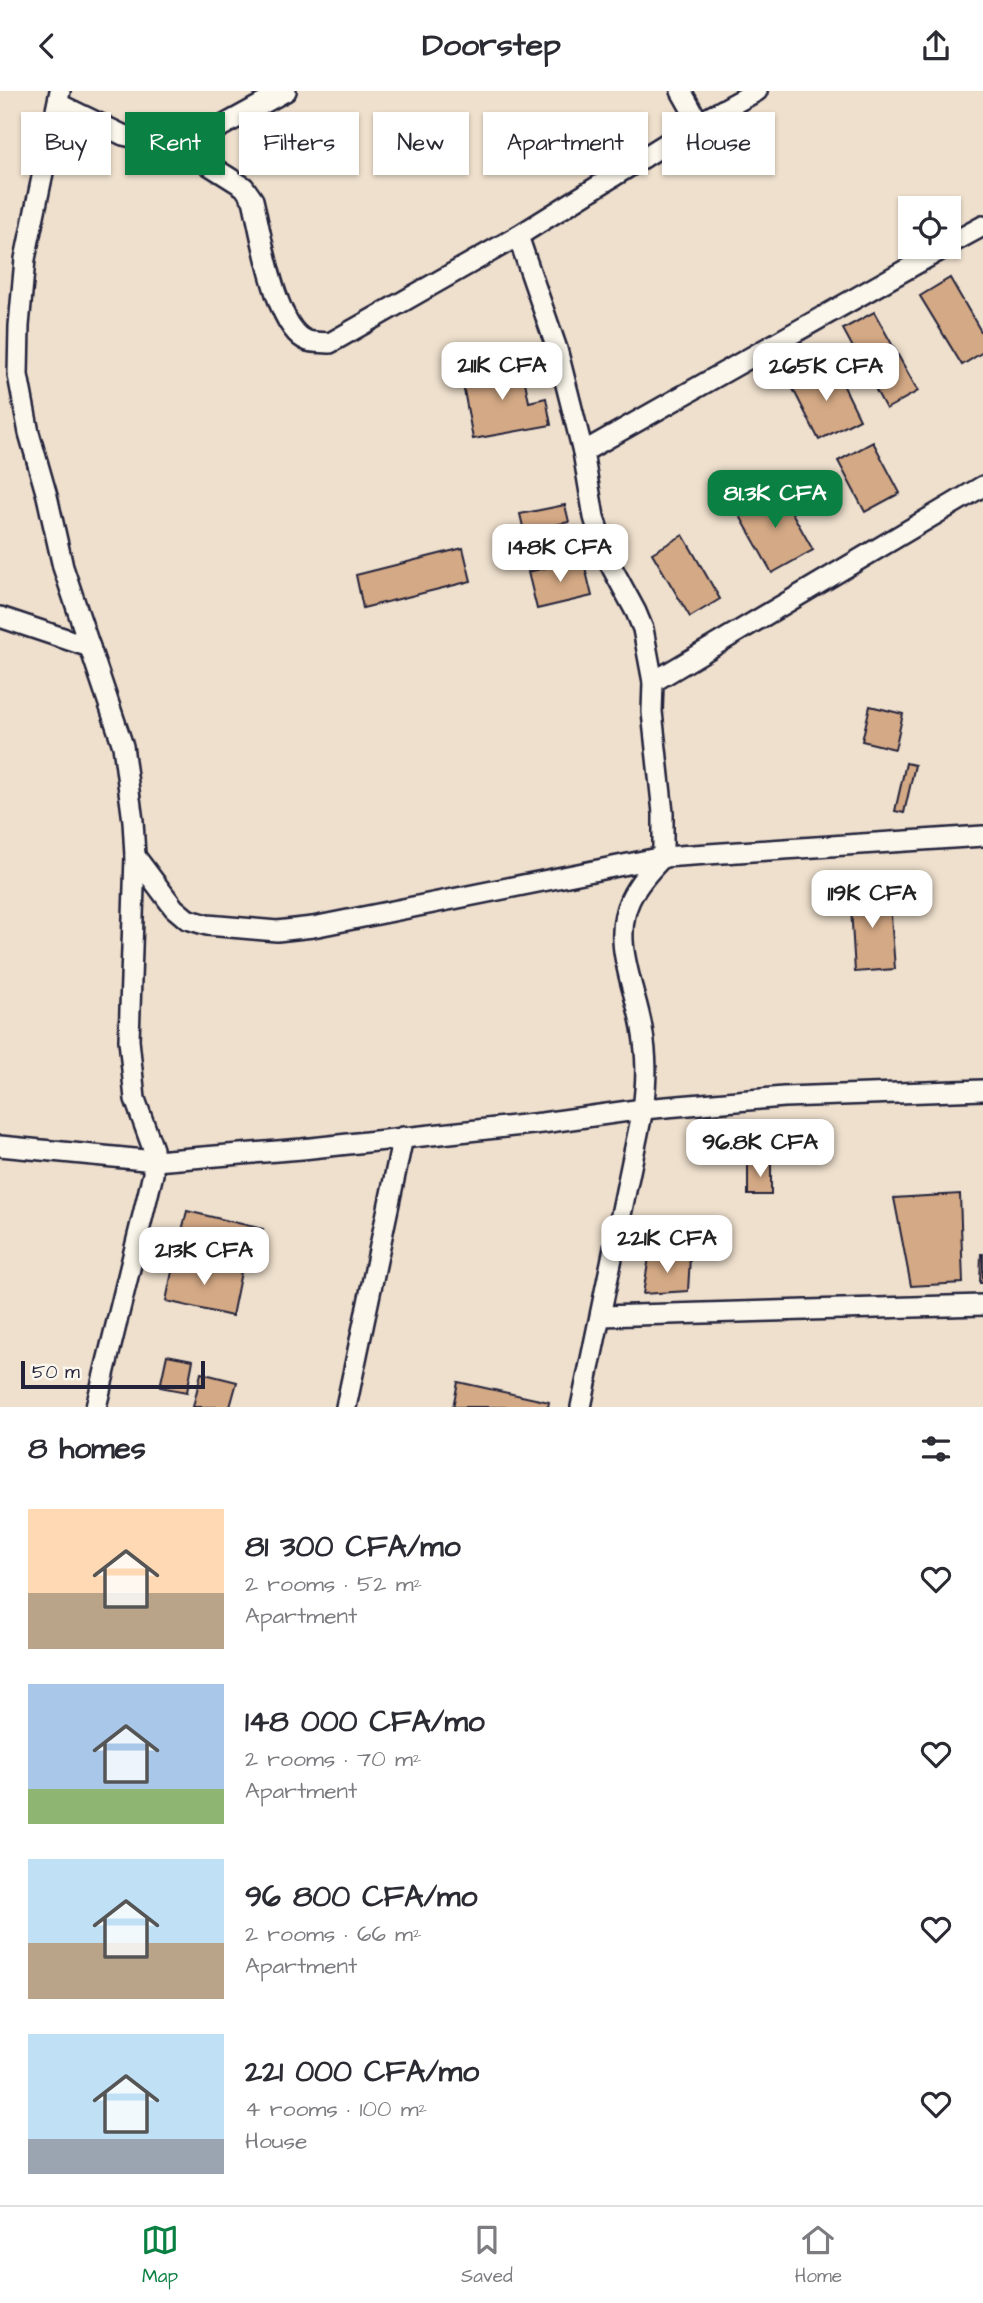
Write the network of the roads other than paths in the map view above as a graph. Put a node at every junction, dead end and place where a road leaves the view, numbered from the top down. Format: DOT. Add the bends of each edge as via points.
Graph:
graph roads {
  1 [pos="286,91"];
  2 [pos="681,91"];
  3 [pos="757,91"];
  4 [pos="60,97"];
  5 [pos="693,112"];
  6 [pos="719,112"];
  7 [pos="225,125"];
  8 [pos="125,136"];
  9 [pos="662,146"];
  10 [pos="225,175"];
  11 [pos="983,226"];
  12 [pos="519,236"];
  13 [pos="961,238"];
  14 [pos="924,259"];
  15 [pos="583,452"];
  16 [pos="983,486"];
  17 [pos="0,617"];
  18 [pos="90,647"];
  19 [pos="653,682"];
  20 [pos="983,836"];
  21 [pos="135,856"];
  22 [pos="663,857"];
  23 [pos="983,1090"];
  24 [pos="643,1109"];
  25 [pos="403,1137"];
  26 [pos="0,1146"];
  27 [pos="155,1161"];
  28 [pos="983,1305"];
  29 [pos="601,1317"];
  30 [pos="96,1407"];
  31 [pos="346,1407"];
  32 [pos="581,1407"];
  1 -- 7 [label="street"];
  2 -- 5 [label="street"];
  3 -- 6 [label="street"];
  4 -- 8 [label="street"];
  4 -- 18 [label="street" via="25,259 18,375 63,567"];
  9 -- 12 [label="street"];
  10 -- 12 [label="street" via="250,194 276,299 290,326 306,340 330,343"];
  11 -- 13 [label="street"];
  12 -- 15 [label="street" via="557,349"];
  14 -- 15 [label="street"];
  15 -- 19 [label="street" via="594,517 610,564 643,629"];
  16 -- 19 [label="street"];
  17 -- 18 [label="street"];
  18 -- 21 [label="street" via="122,746"];
  19 -- 22 [label="street"];
  20 -- 22 [label="street"];
  21 -- 22 [label="street" via="165,898 187,919 277,931"];
  21 -- 27 [label="street" via="129,1040 135,1099"];
  22 -- 24 [label="street" via="635,891 623,929 648,1067"];
  23 -- 24 [label="street" via="784,1097"];
  24 -- 25 [label="street"];
  24 -- 29 [label="street"];
  25 -- 27 [label="street"];
  25 -- 31 [label="street"];
  26 -- 27 [label="street"];
  27 -- 30 [label="street"];
  28 -- 29 [label="street"];
  29 -- 32 [label="street"];
}
